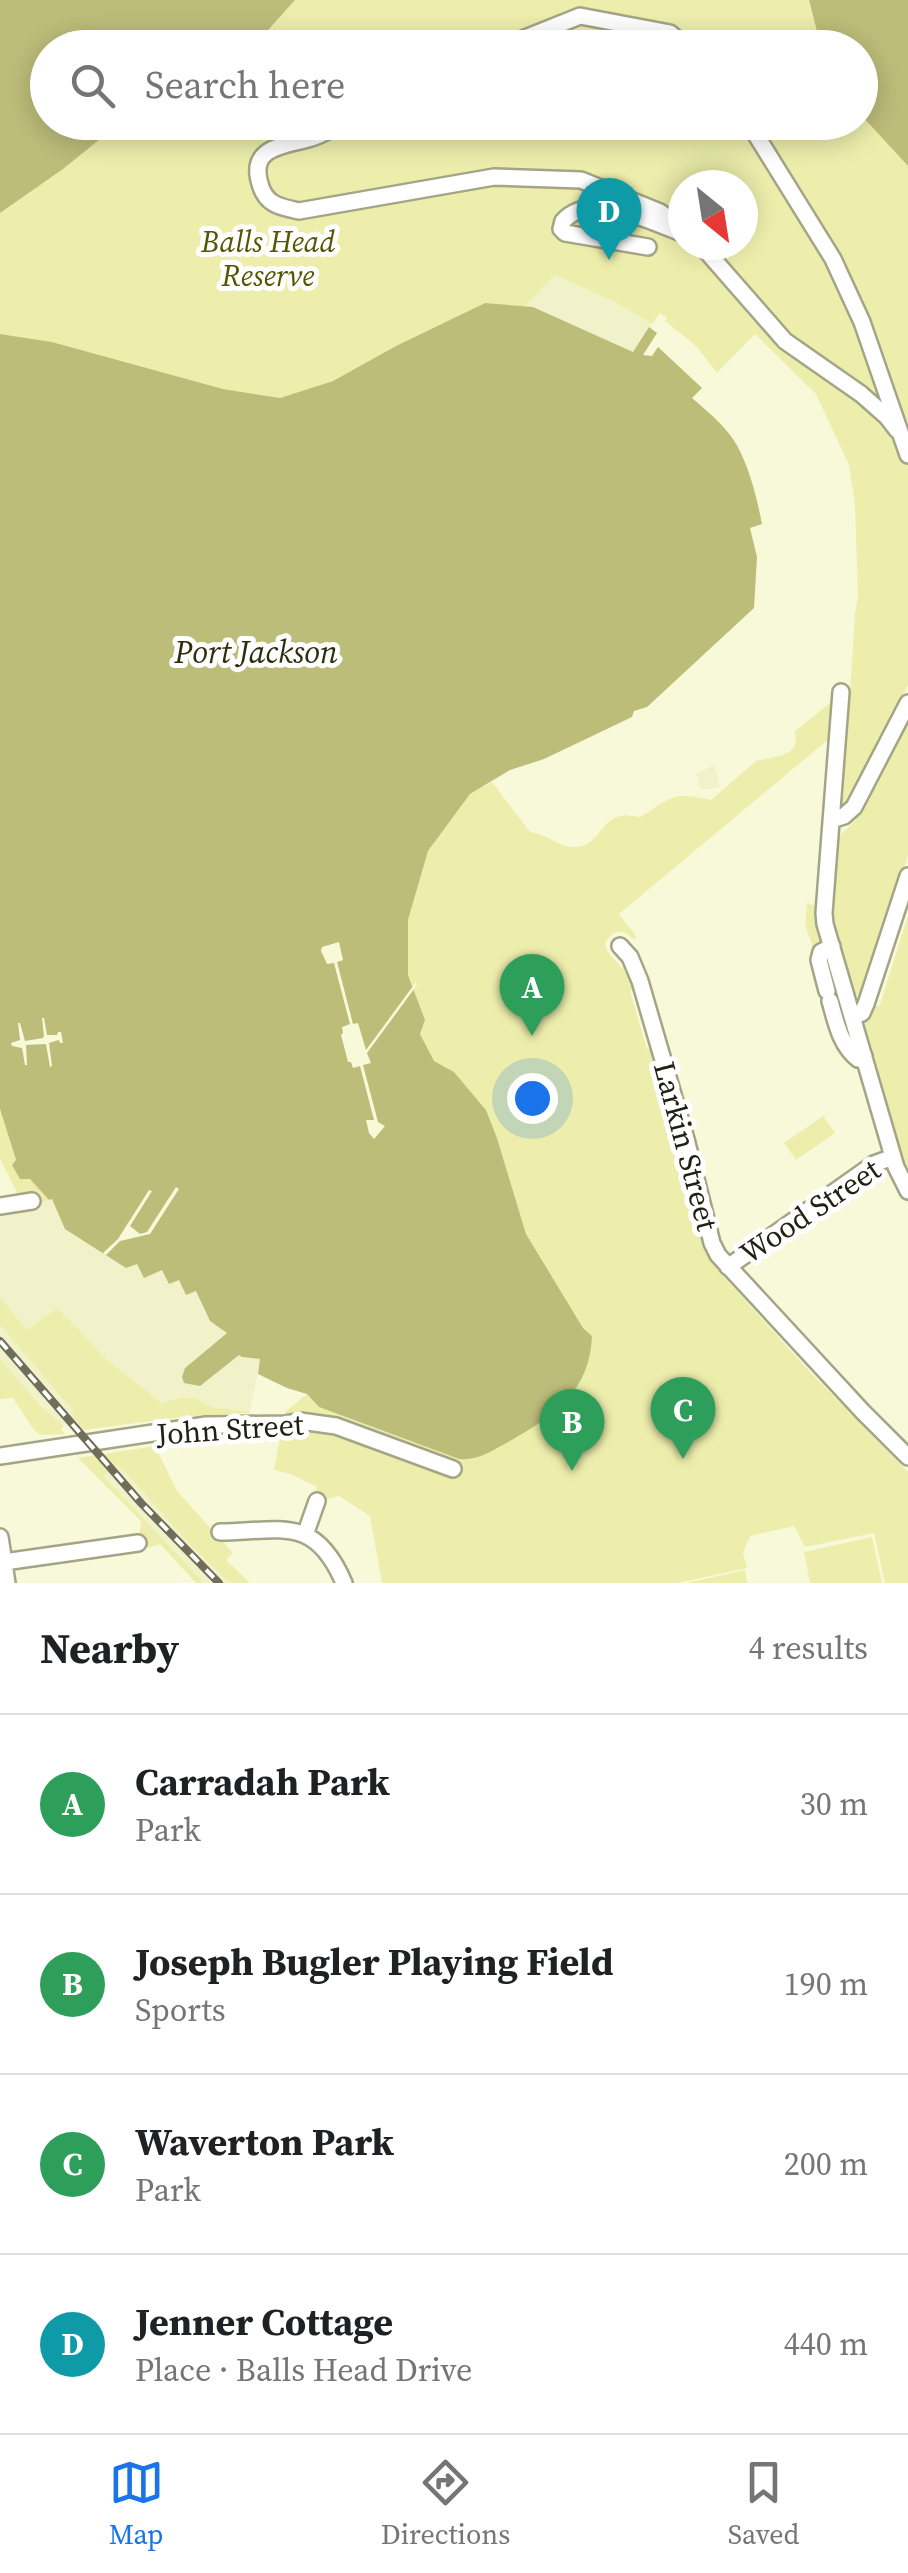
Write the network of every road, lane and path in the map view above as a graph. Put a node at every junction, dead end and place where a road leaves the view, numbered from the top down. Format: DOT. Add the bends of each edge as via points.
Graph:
graph roads {
  1 [pos="541,30"];
  2 [pos="654,30"];
  3 [pos="303,140"];
  4 [pos="759,140"];
  5 [pos="668,219"];
  6 [pos="668,226"];
  7 [pos="648,247"];
  8 [pos="714,260"];
  9 [pos="882,380"];
  10 [pos="861,394"];
  11 [pos="902,437"];
  12 [pos="908,455"];
  13 [pos="841,692"];
  14 [pos="908,703"];
  15 [pos="831,820"];
  16 [pos="908,876"];
  17 [pos="620,946"];
  18 [pos="832,946"];
  19 [pos="852,1017"];
  20 [pos="864,1056"];
  21 [pos="893,1156"];
  22 [pos="908,1191"];
  23 [pos="32,1200"];
  24 [pos="0,1206"];
  25 [pos="728,1267"];
  26 [pos="0,1456"];
  27 [pos="908,1458"];
  28 [pos="453,1469"];
  29 [pos="317,1501"];
  30 [pos="220,1532"];
  31 [pos="305,1535"];
  32 [pos="0,1537"];
  33 [pos="138,1542"];
  34 [pos="4,1562"];
  35 [pos="7,1583"];
  36 [pos="344,1583"];
  1 -- 2 [label="street" via="580,16"];
  3 -- 5 [label="street" via="264,155 257,177 265,198 299,211 494,177 580,180"];
  4 -- 9 [label="street" via="833,259"];
  6 -- 7 [label="street" via="600,208 562,221 565,233"];
  8 -- 10 [label="street" via="785,341"];
  9 -- 10 [label="street"];
  9 -- 11 [label="street"];
  10 -- 11 [label="street"];
  11 -- 12 [label="street"];
  13 -- 15 [label="street"];
  14 -- 15 [label="street" via="854,807"];
  15 -- 18 [label="street" via="824,913"];
  16 -- 19 [label="street" via="866,1004"];
  17 -- 25 [label="street, Larkin Street" via="640,980 712,1244"];
  18 -- 19 [label="street"];
  18 -- 20 [label="street" via="819,960 828,996 842,1040 854,1057"];
  19 -- 20 [label="street"];
  20 -- 21 [label="street"];
  21 -- 22 [label="street"];
  21 -- 25 [label="street, Wood Street"];
  23 -- 24 [label="street"];
  25 -- 27 [label="street, Larkin Street"];
  26 -- 28 [label="street, John Street" via="206,1425 300,1421 336,1426"];
  29 -- 31 [label="street"];
  30 -- 31 [label="street" via="276,1528"];
  31 -- 36 [label="street" via="328,1552"];
  32 -- 34 [label="street"];
  33 -- 34 [label="street"];
  34 -- 35 [label="street"];
}
